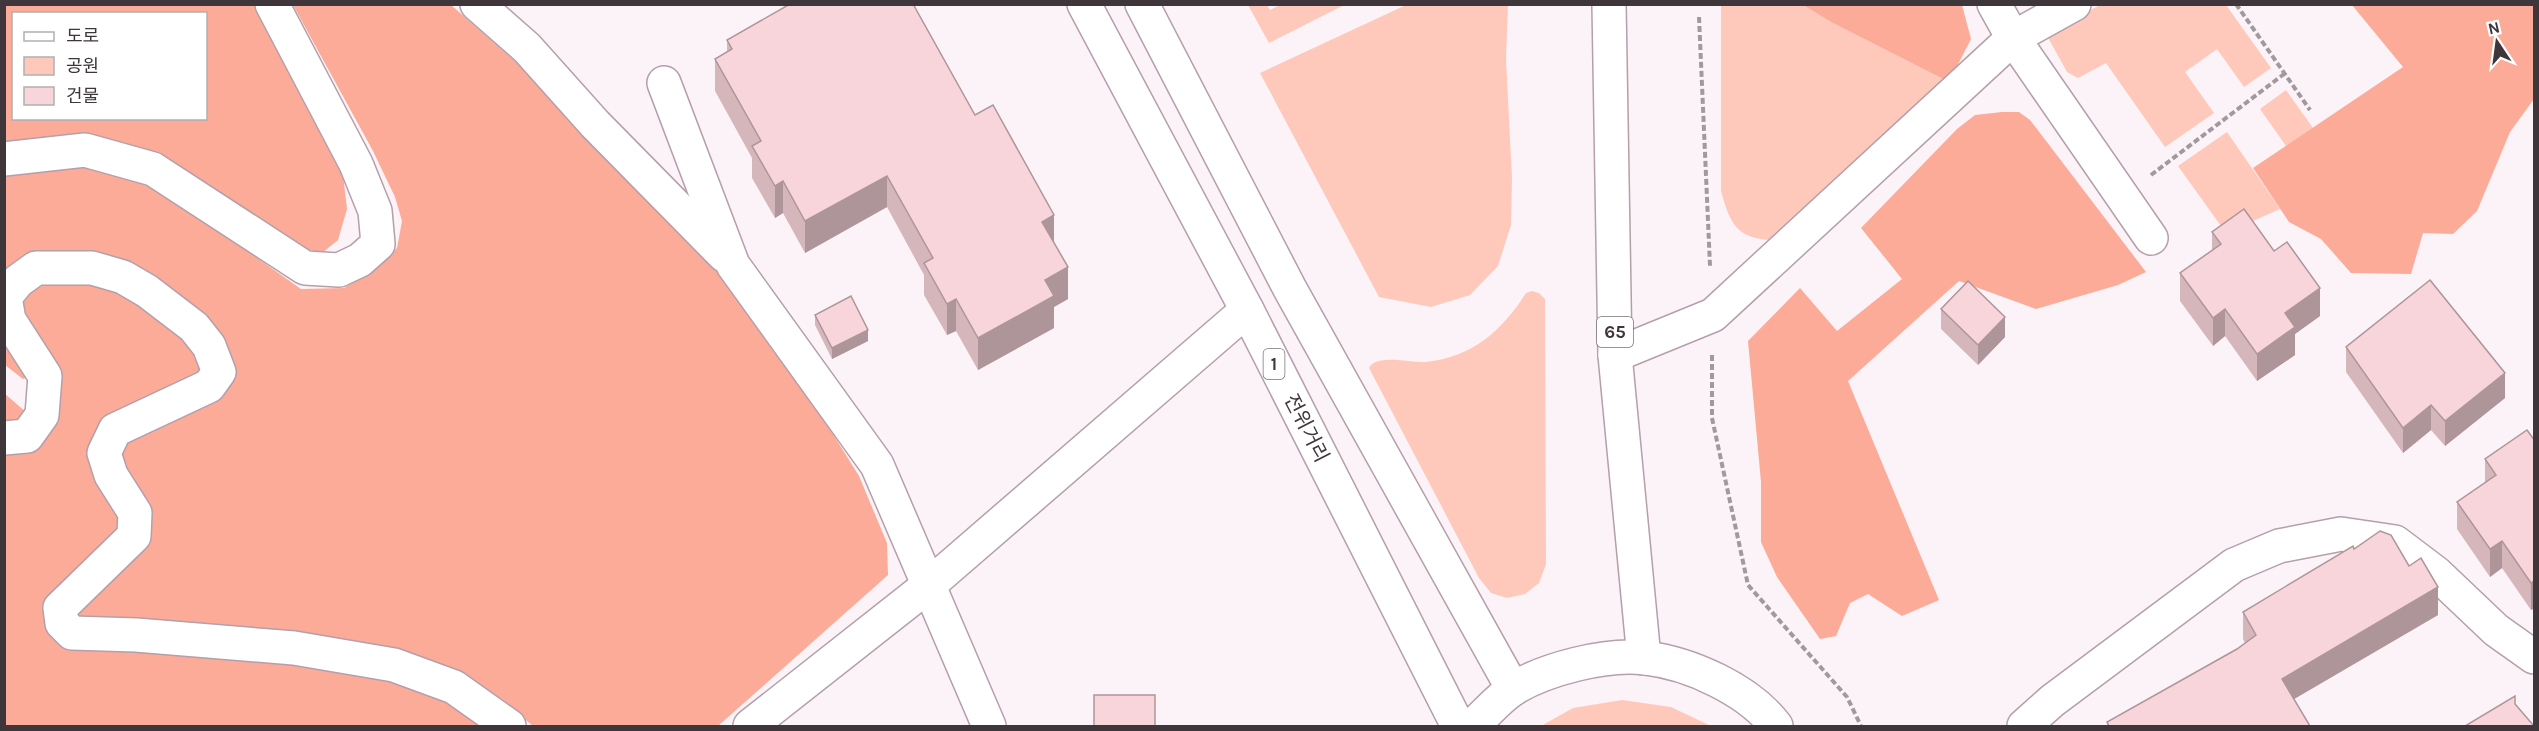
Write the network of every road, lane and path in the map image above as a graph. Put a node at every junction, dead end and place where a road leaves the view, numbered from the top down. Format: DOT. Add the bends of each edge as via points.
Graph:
graph roads {
  1 [pos="272,4"];
  2 [pos="477,4"];
  3 [pos="1084,4"];
  4 [pos="1142,4"];
  5 [pos="1609,4"];
  6 [pos="1994,4"];
  7 [pos="2074,4"];
  8 [pos="2236,4"];
  9 [pos="1699,17"];
  10 [pos="2013,38"];
  11 [pos="2284,74"];
  12 [pos="664,83"];
  13 [pos="2310,110"];
  14 [pos="4,159"];
  15 [pos="2172,160"];
  16 [pos="2151,238"];
  17 [pos="733,265"];
  18 [pos="1247,310"];
  19 [pos="1713,315"];
  20 [pos="1616,355"];
  21 [pos="4,438"];
  22 [pos="930,585"];
  23 [pos="1644,657"];
  24 [pos="2535,657"];
  25 [pos="1513,689"];
  26 [pos="754,725"];
  27 [pos="509,726"];
  28 [pos="989,726"];
  29 [pos="1458,726"];
  30 [pos="1472,726"];
  31 [pos="1776,726"];
  32 [pos="1861,726"];
  33 [pos="2024,726"];
  1 -- 14 [label="main road" via="356,164 375,212 378,244 360,261 339,270 305,268 153,169 85,150"];
  2 -- 17 [label="main road" via="527,48"];
  3 -- 18 [label="main road, 전위거리 / 1"];
  4 -- 25 [label="main road" via="1290,289"];
  5 -- 20 [label="main road, 65"];
  6 -- 10 [label="main road"];
  7 -- 10 [label="main road"];
  8 -- 11 [label="path"];
  9 -- 19 [label="path"];
  10 -- 16 [label="main road"];
  10 -- 19 [label="main road"];
  11 -- 13 [label="path"];
  11 -- 15 [label="path"];
  12 -- 17 [label="main road"];
  17 -- 22 [label="main road" via="877,465"];
  18 -- 22 [label="main road"];
  18 -- 29 [label="main road, 전위거리 / 1"];
  19 -- 20 [label="main road"];
  19 -- 32 [label="path" via="1712,418 1748,585 1847,697"];
  20 -- 23 [label="main road, 65"];
  21 -- 27 [label="main road" via="27,436 42,415 45,376 9,320 6,297 18,281 36,268 92,268 123,277 194,327 210,346 219,372 209,386 115,430 104,453 111,475 135,513 134,536 60,608 62,622 72,633 294,648 394,665 454,687"];
  22 -- 26 [label="main road"];
  22 -- 28 [label="main road"];
  23 -- 25 [label="main road" via="1576,662"];
  23 -- 31 [label="main road" via="1710,675 1766,713"];
  24 -- 33 [label="main road" via="2496,630 2436,573 2395,542 2341,534 2279,546 2234,565"];
  25 -- 30 [label="main road"];
}
